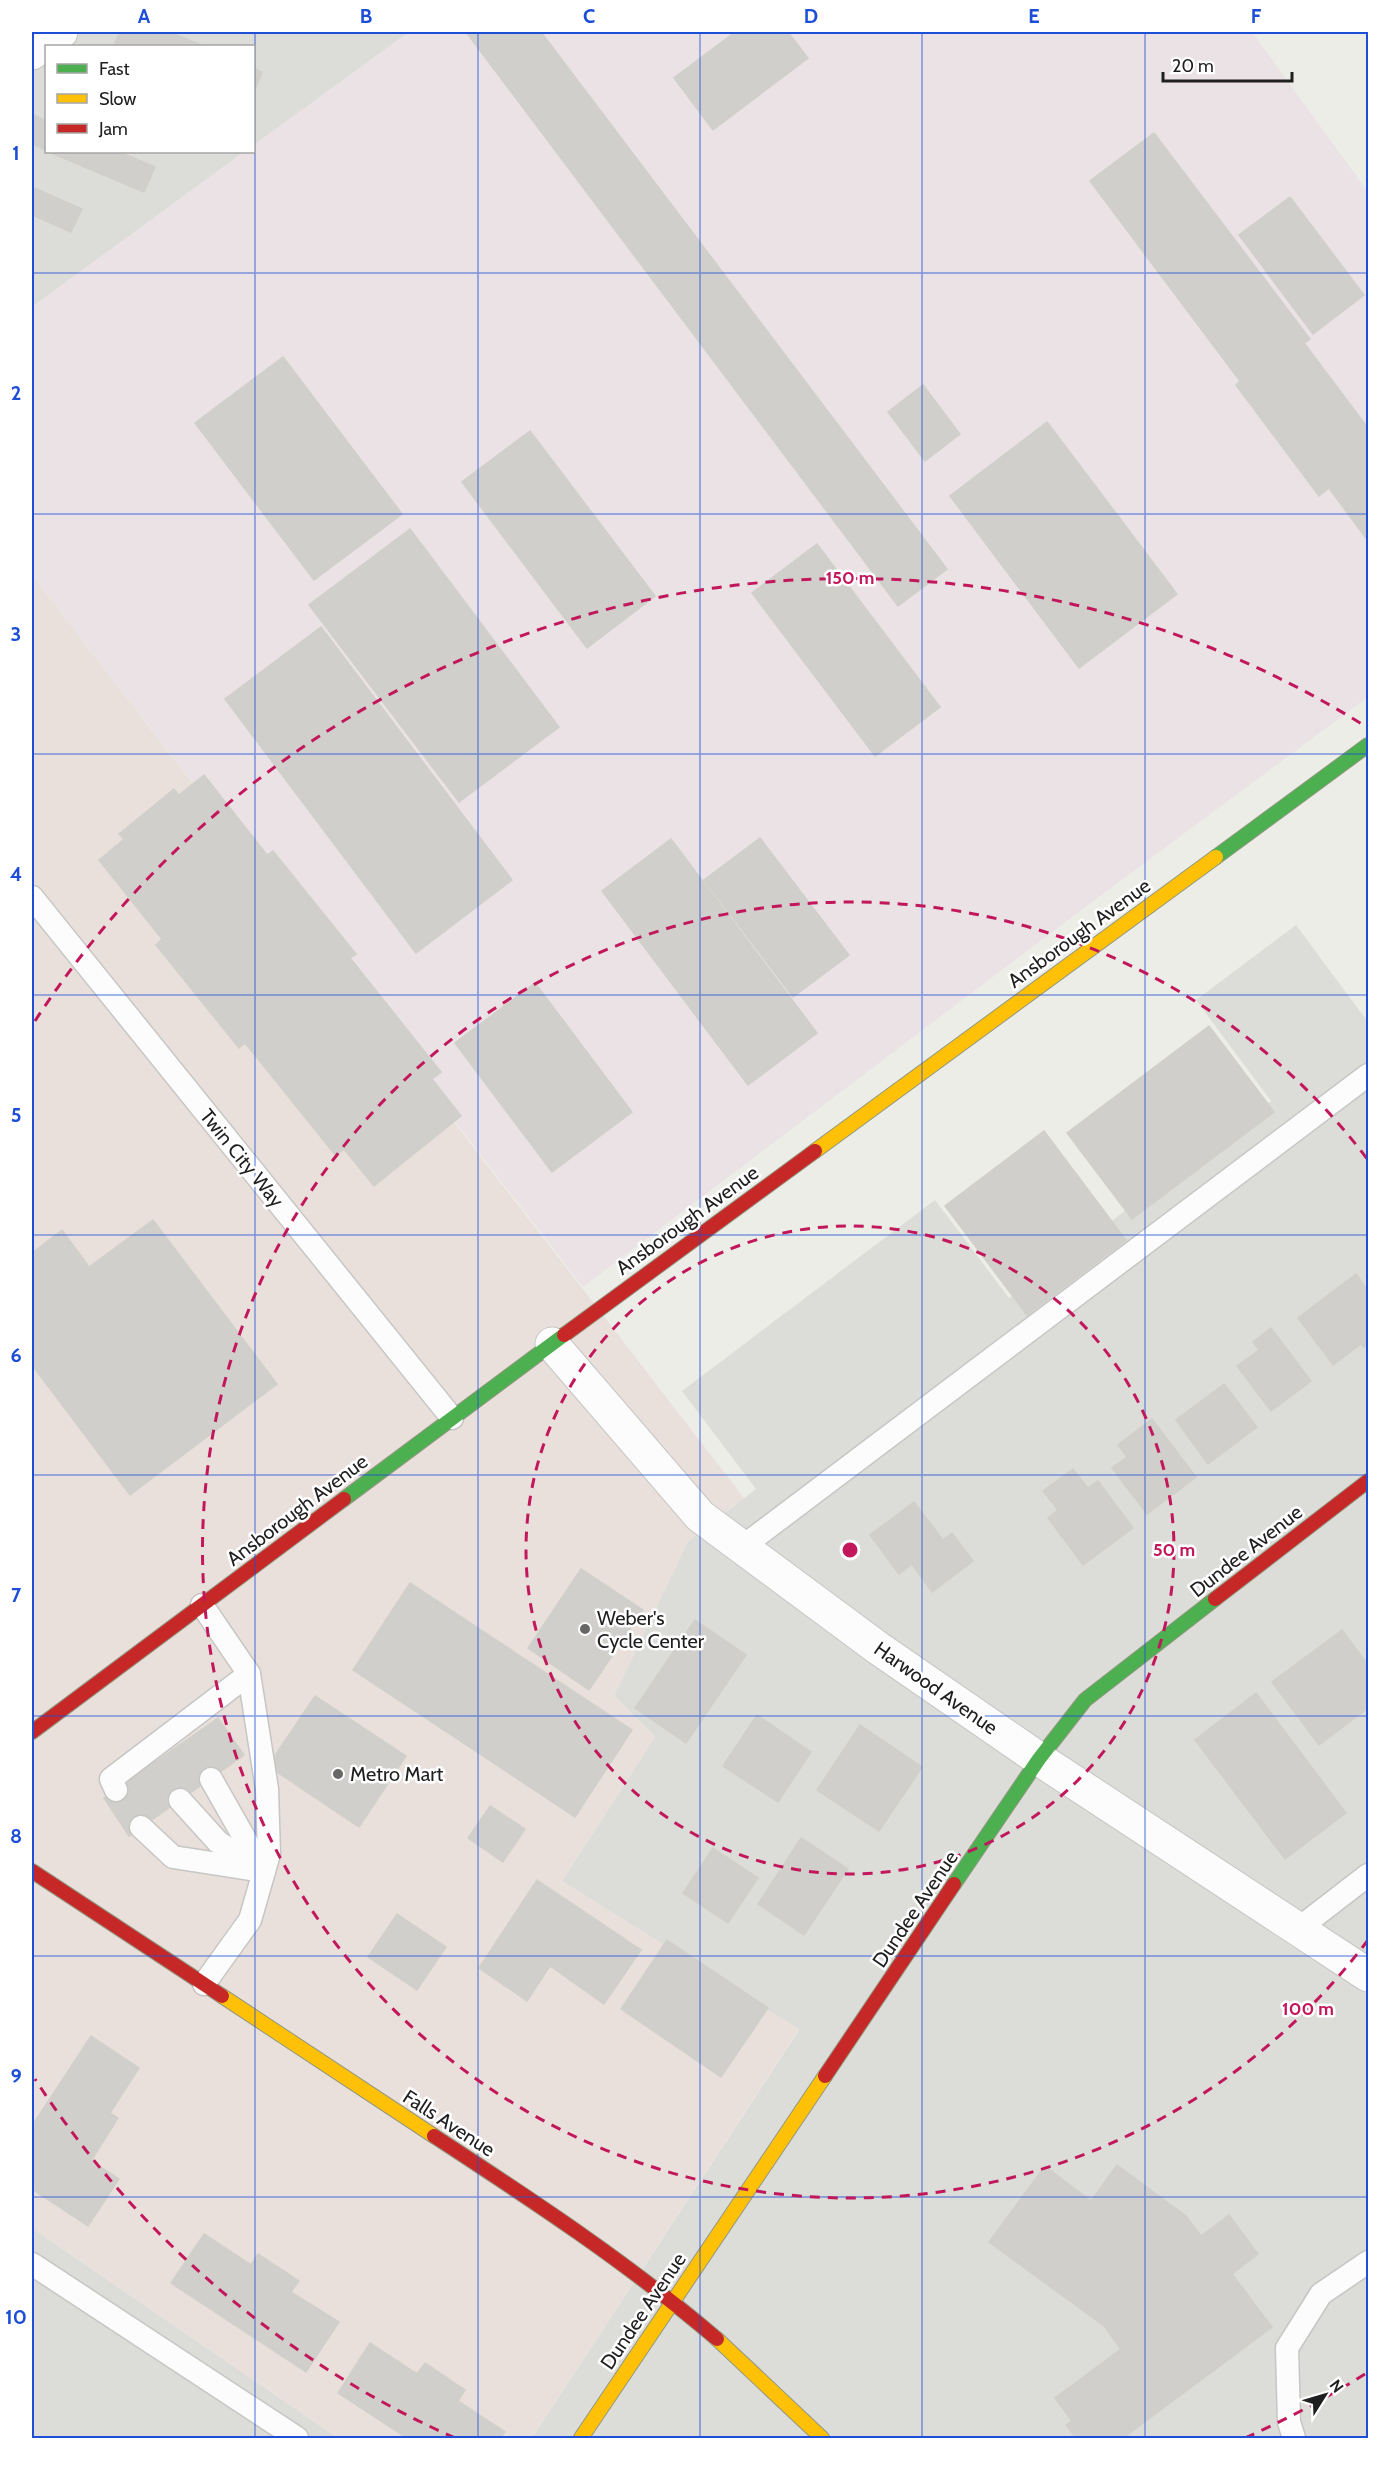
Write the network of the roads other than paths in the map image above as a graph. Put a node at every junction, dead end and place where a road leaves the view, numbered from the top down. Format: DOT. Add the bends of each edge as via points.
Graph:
graph roads {
  1 [pos="61,32"];
  2 [pos="32,53"];
  3 [pos="1368,745"];
  4 [pos="32,897"];
  5 [pos="1368,1075"];
  6 [pos="552,1344"];
  7 [pos="452,1418"];
  8 [pos="1368,1481"];
  9 [pos="742,1547"];
  10 [pos="202,1605"];
  11 [pos="249,1674"];
  12 [pos="32,1732"];
  13 [pos="1039,1760"];
  14 [pos="210,1779"];
  15 [pos="116,1790"];
  16 [pos="180,1800"];
  17 [pos="141,1827"];
  18 [pos="32,1871"];
  19 [pos="264,1871"];
  20 [pos="1368,1875"];
  21 [pos="1298,1929"];
  22 [pos="1368,1975"];
  23 [pos="204,1984"];
  24 [pos="1368,2262"];
  25 [pos="32,2264"];
  26 [pos="673,2302"];
  27 [pos="297,2439"];
  28 [pos="581,2439"];
  29 [pos="822,2439"];
  30 [pos="1294,2439"];
  1 -- 2 [label="street"];
  3 -- 6 [label="street, Ansborough Avenue"];
  4 -- 7 [label="lane, Twin City Way"];
  5 -- 9 [label="lane"];
  6 -- 7 [label="street, Ansborough Avenue"];
  6 -- 9 [label="street, Harwood Avenue" via="700,1516"];
  7 -- 10 [label="street, Ansborough Avenue"];
  8 -- 13 [label="street, Dundee Avenue" via="1085,1700"];
  9 -- 13 [label="street, Harwood Avenue"];
  10 -- 11 [label="lane"];
  10 -- 12 [label="street, Ansborough Avenue"];
  11 -- 15 [label="lane" via="181,1734 148,1759 111,1779"];
  11 -- 19 [label="lane" via="267,1789 269,1854"];
  13 -- 21 [label="street, Harwood Avenue"];
  13 -- 26 [label="street, Dundee Avenue"];
  14 -- 19 [label="lane"];
  16 -- 19 [label="lane" via="218,1842"];
  17 -- 19 [label="lane" via="173,1857"];
  18 -- 23 [label="street, Falls Avenue"];
  19 -- 23 [label="lane" via="250,1920"];
  20 -- 21 [label="lane"];
  21 -- 22 [label="street, Harwood Avenue"];
  23 -- 26 [label="street, Falls Avenue" via="574,2228"];
  24 -- 30 [label="lane" via="1321,2294 1287,2348 1289,2422"];
  25 -- 27 [label="lane"];
  26 -- 28 [label="street, Dundee Avenue"];
  26 -- 29 [label="street, Falls Avenue" via="743,2362"];
}
